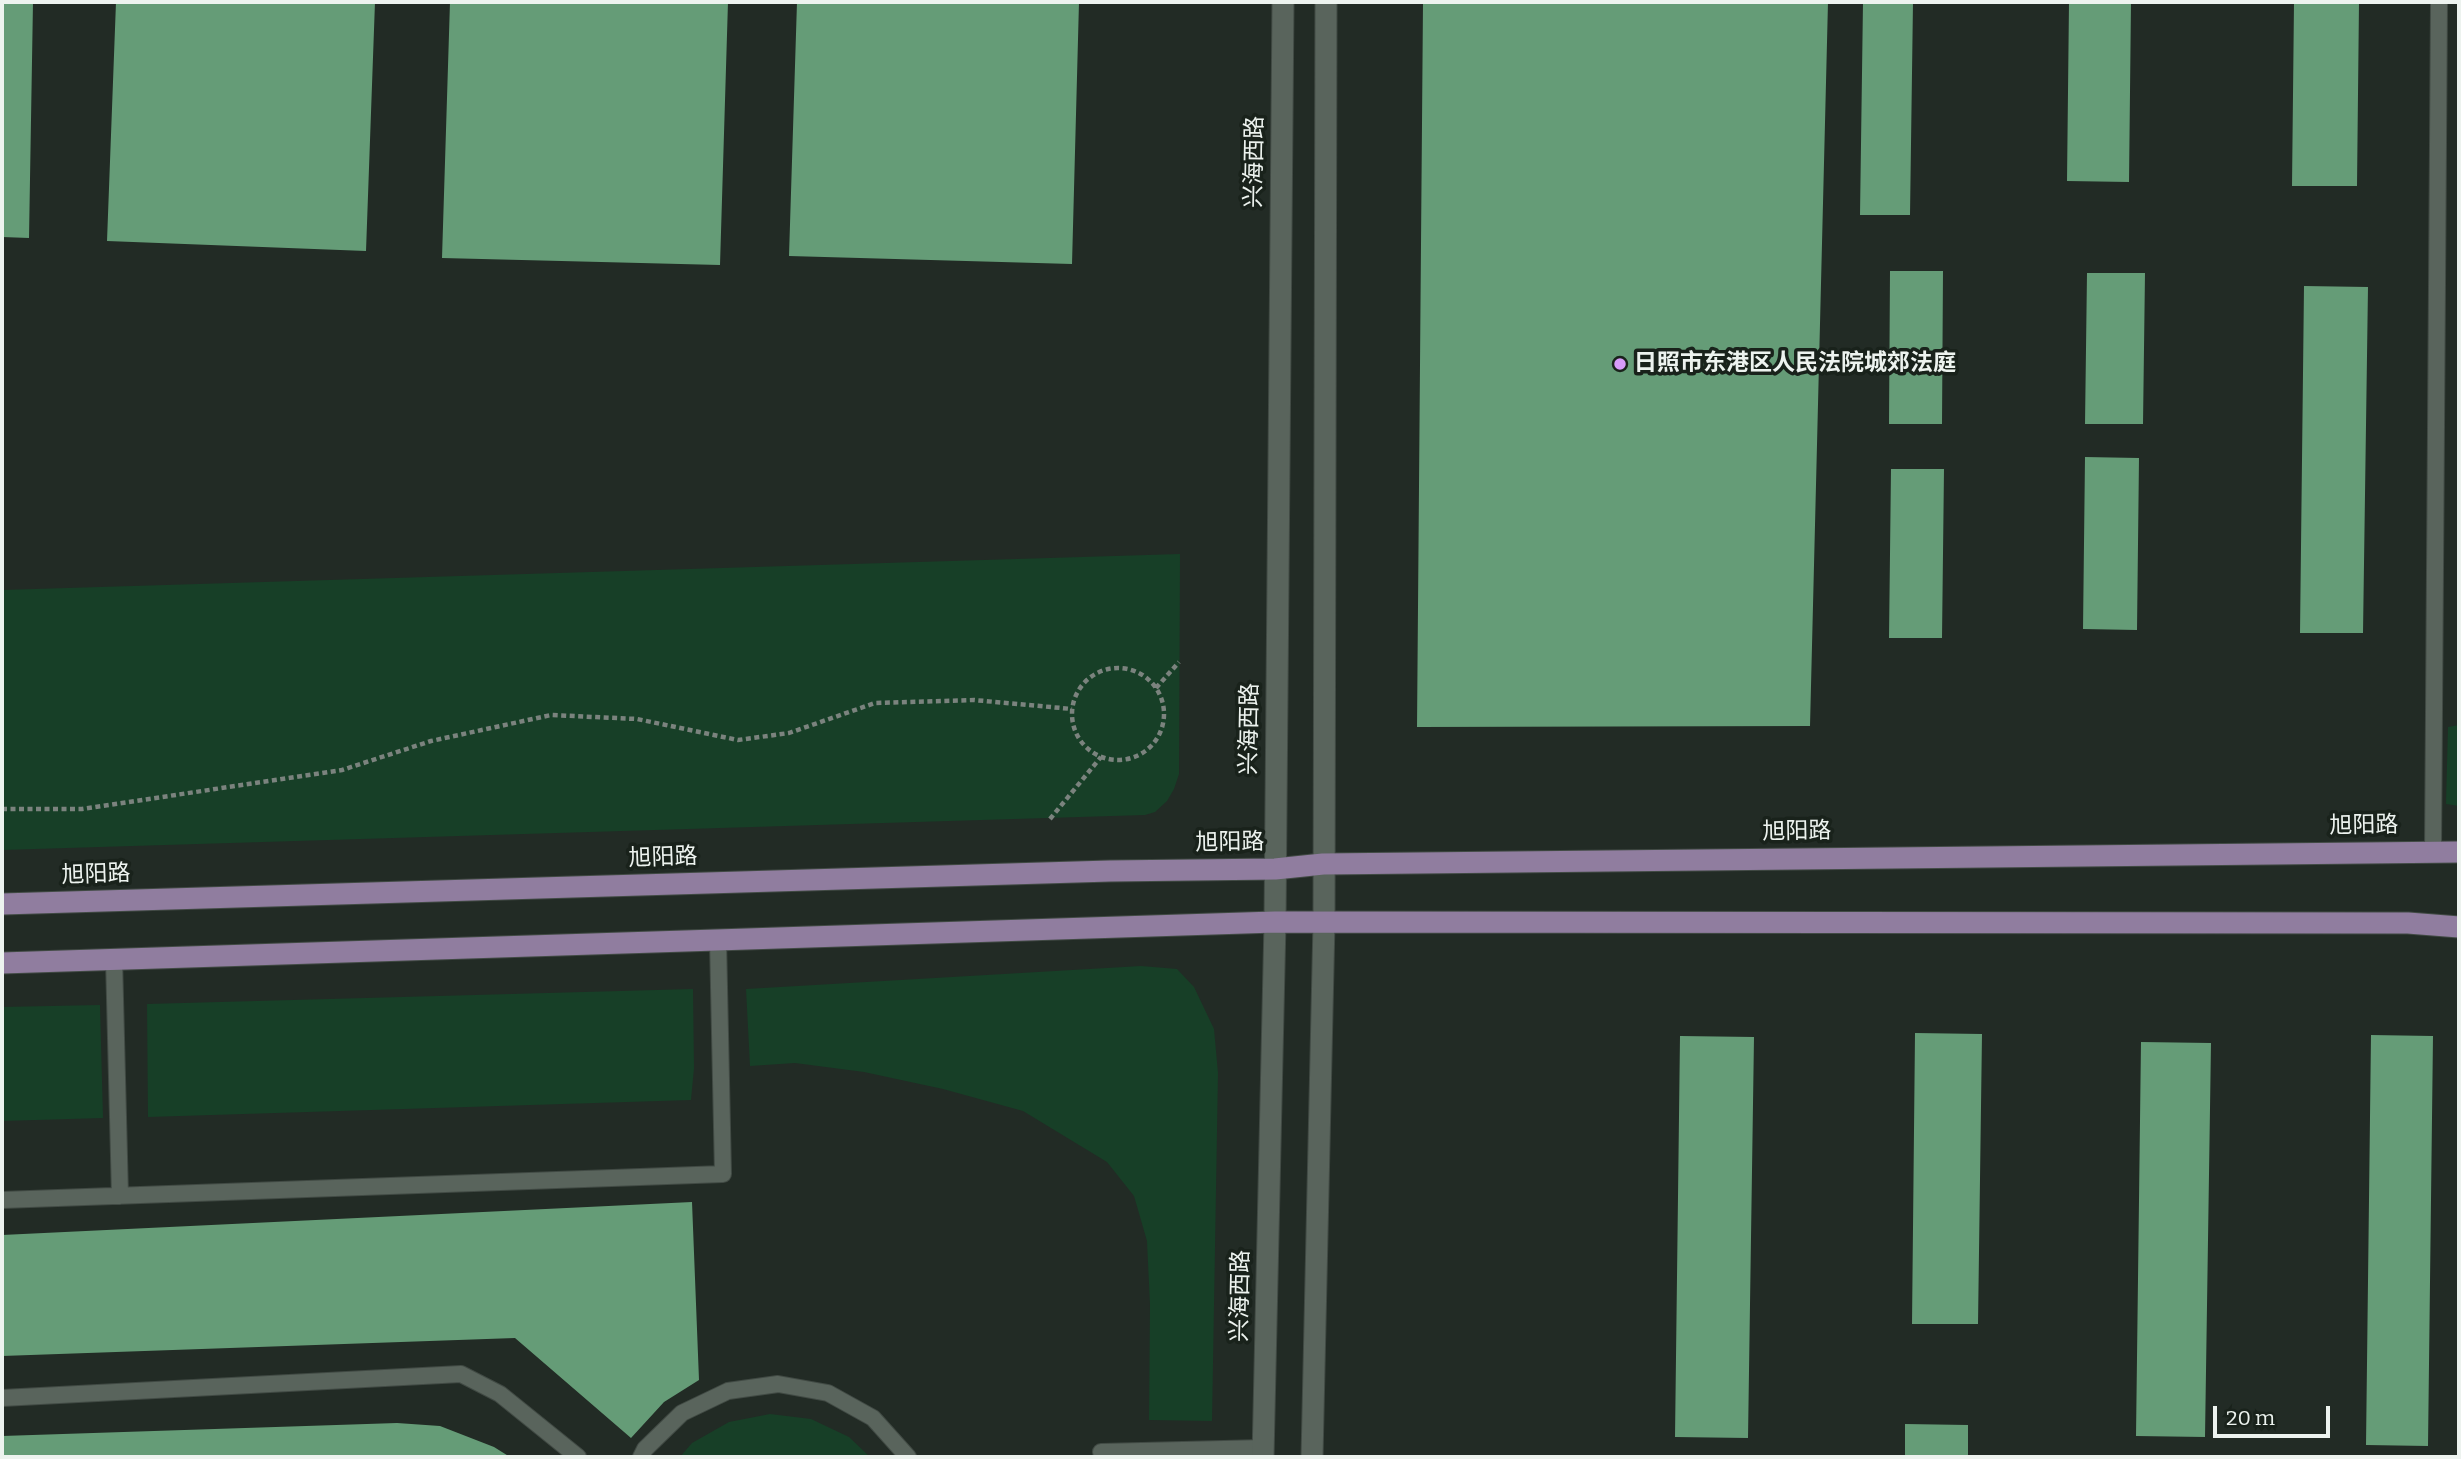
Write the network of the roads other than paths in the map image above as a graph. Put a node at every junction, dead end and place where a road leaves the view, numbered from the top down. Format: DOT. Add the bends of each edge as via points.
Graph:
graph roads {
  1 [pos="1283,2"];
  2 [pos="1326,2"];
  3 [pos="2439,2"];
  4 [pos="2432,852"];
  5 [pos="2459,852"];
  6 [pos="1323,864"];
  7 [pos="1275,869"];
  8 [pos="2,904"];
  9 [pos="1275,922"];
  10 [pos="1324,922"];
  11 [pos="2459,927"];
  12 [pos="718,940"];
  13 [pos="114,959"];
  14 [pos="2,963"];
  15 [pos="120,1196"];
  16 [pos="2,1200"];
  17 [pos="2,1398"];
  18 [pos="1101,1452"];
  19 [pos="1264,1453"];
  20 [pos="578,1457"];
  21 [pos="641,1457"];
  22 [pos="908,1457"];
  23 [pos="1312,1457"];
  1 -- 7 [label="main road, 兴海西路"];
  2 -- 6 [label="main road"];
  3 -- 4 [label="lane"];
  4 -- 5 [label="main road, 旭阳路"];
  4 -- 6 [label="main road, 旭阳路"];
  6 -- 7 [label="main road, 旭阳路"];
  6 -- 10 [label="main road"];
  7 -- 8 [label="main road, 旭阳路"];
  7 -- 9 [label="main road, 兴海西路"];
  9 -- 10 [label="main road"];
  9 -- 12 [label="main road"];
  9 -- 19 [label="main road, 兴海西路"];
  10 -- 11 [label="main road" via="2380,923"];
  10 -- 23 [label="main road"];
  12 -- 13 [label="main road"];
  12 -- 15 [label="lane" via="723,1174"];
  13 -- 14 [label="main road"];
  13 -- 15 [label="lane"];
  15 -- 16 [label="lane"];
  17 -- 20 [label="lane" via="461,1374 500,1394"];
  18 -- 19 [label="lane"];
  21 -- 22 [label="lane" via="682,1413 728,1391 778,1384 828,1393 873,1418"];
}
